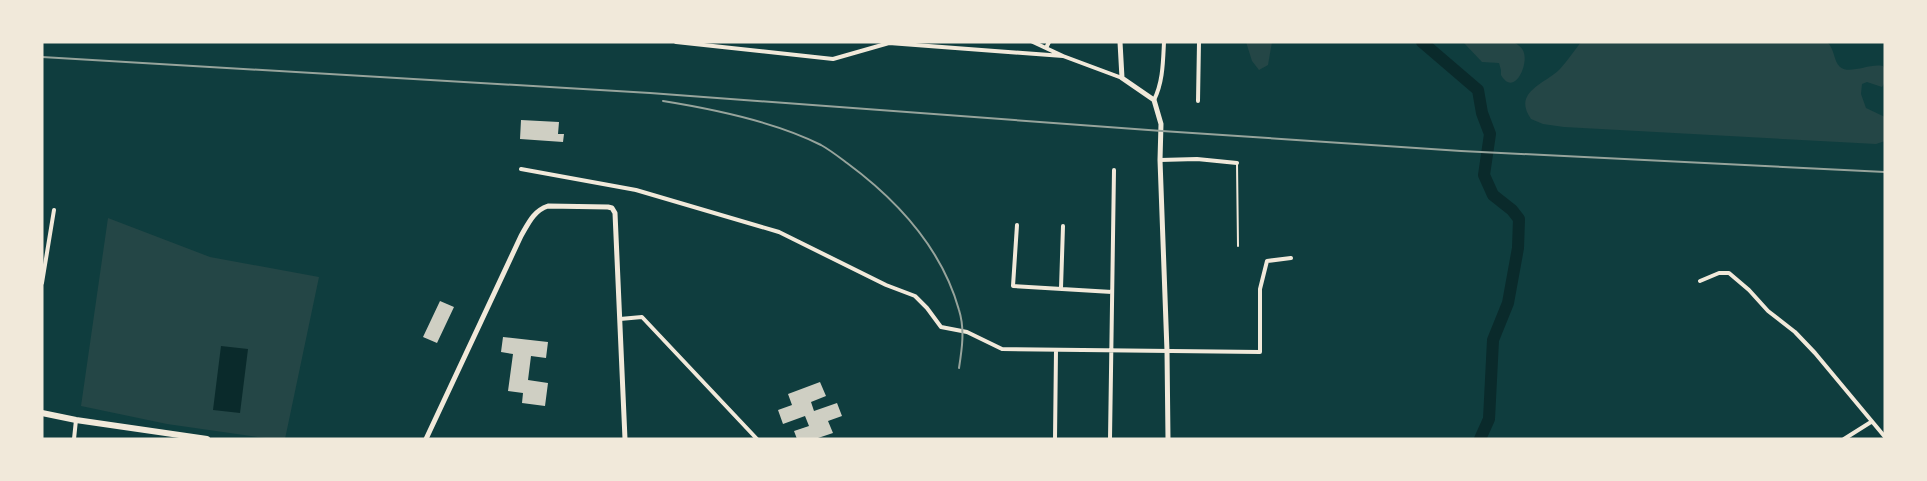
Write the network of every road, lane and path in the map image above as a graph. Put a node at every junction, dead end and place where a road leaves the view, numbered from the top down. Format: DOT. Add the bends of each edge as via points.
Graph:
graph roads {
  1 [pos="676,42"];
  2 [pos="1033,42"];
  3 [pos="1049,42"];
  4 [pos="1120,42"];
  5 [pos="1164,42"];
  6 [pos="1199,42"];
  7 [pos="1046,48"];
  8 [pos="1063,56"];
  9 [pos="1122,78"];
  10 [pos="1154,100"];
  11 [pos="1198,101"];
  12 [pos="1160,160"];
  13 [pos="1237,163"];
  14 [pos="521,169"];
  15 [pos="1113,170"];
  16 [pos="54,210"];
  17 [pos="1017,225"];
  18 [pos="1063,226"];
  19 [pos="1238,246"];
  20 [pos="1291,258"];
  21 [pos="1701,281"];
  22 [pos="42,283"];
  23 [pos="1061,288"];
  24 [pos="1112,292"];
  25 [pos="620,319"];
  26 [pos="1056,350"];
  27 [pos="1111,350"];
  28 [pos="1167,351"];
  29 [pos="42,413"];
  30 [pos="76,420"];
  31 [pos="1871,422"];
  32 [pos="1885,437"];
  33 [pos="74,439"];
  34 [pos="207,439"];
  35 [pos="426,439"];
  36 [pos="625,439"];
  37 [pos="757,439"];
  38 [pos="1055,439"];
  39 [pos="1110,439"];
  40 [pos="1168,439"];
  41 [pos="1844,439"];
  1 -- 8 [label="street" via="833,59 889,43"];
  2 -- 7 [label="street"];
  3 -- 7 [label="street"];
  4 -- 9 [label="street"];
  5 -- 10 [label="street" via="1159,90"];
  6 -- 11 [label="street"];
  7 -- 8 [label="street"];
  8 -- 9 [label="street"];
  9 -- 10 [label="street"];
  10 -- 12 [label="street" via="1161,124"];
  12 -- 13 [label="street"];
  12 -- 28 [label="street"];
  13 -- 19 [label="lane"];
  14 -- 26 [label="street" via="636,190 779,232 915,296 941,327 968,332 1002,349"];
  15 -- 24 [label="street"];
  16 -- 22 [label="street"];
  17 -- 23 [label="street" via="1013,286"];
  18 -- 23 [label="street"];
  20 -- 28 [label="street" via="1267,261 1260,289 1260,352"];
  21 -- 31 [label="street" via="1729,273 1795,332"];
  23 -- 24 [label="street"];
  24 -- 27 [label="street"];
  25 -- 35 [label="street" via="614,210 542,208 521,236"];
  25 -- 36 [label="street"];
  25 -- 37 [label="street" via="642,317"];
  26 -- 27 [label="street"];
  26 -- 38 [label="street"];
  27 -- 28 [label="street"];
  27 -- 39 [label="street"];
  28 -- 40 [label="street"];
  29 -- 30 [label="main road"];
  30 -- 33 [label="street"];
  30 -- 34 [label="main road"];
  31 -- 32 [label="street"];
  31 -- 41 [label="street"];
}
